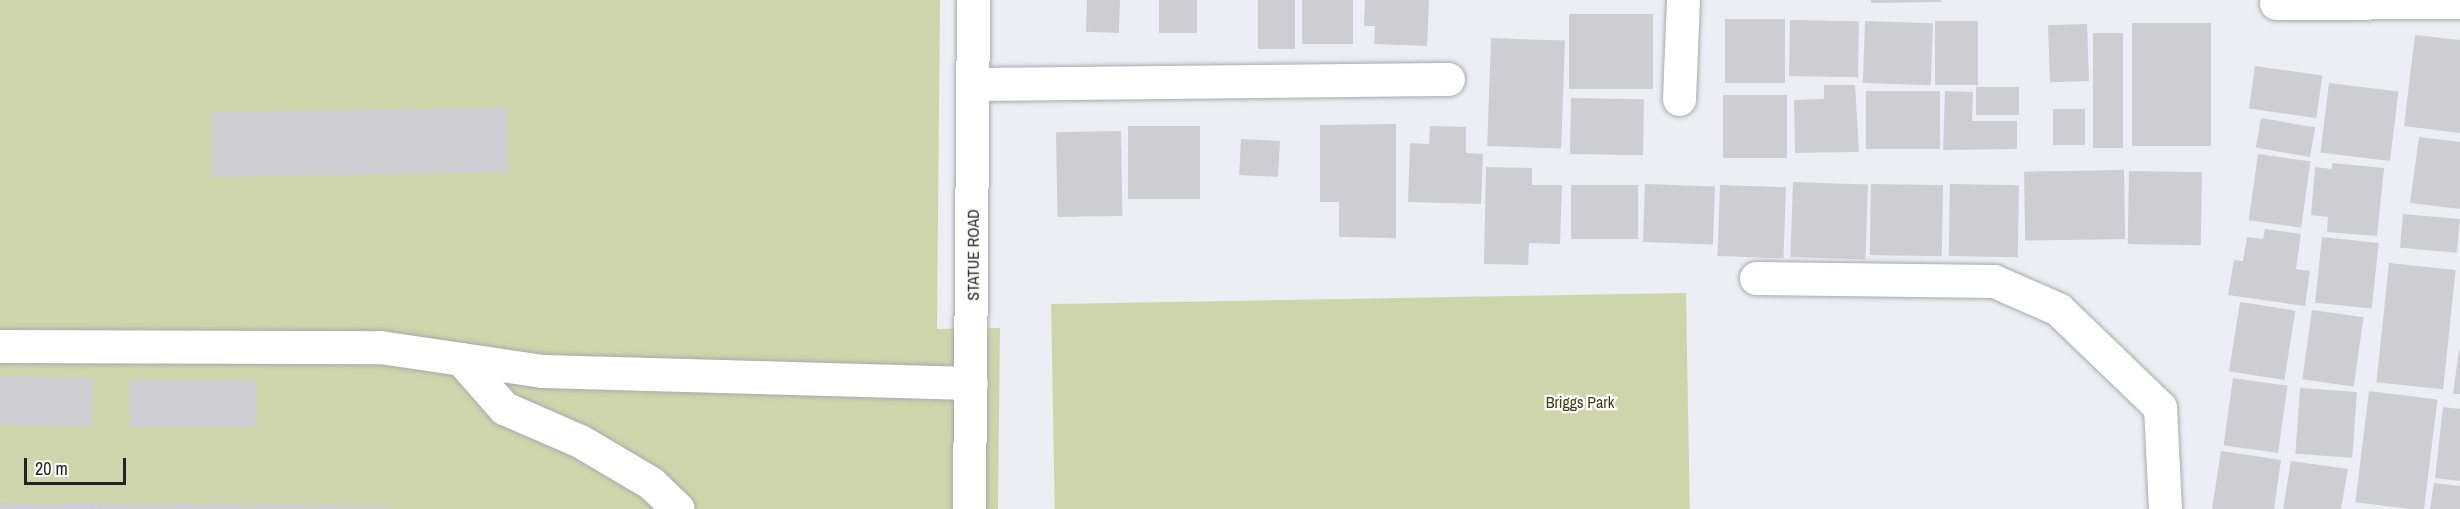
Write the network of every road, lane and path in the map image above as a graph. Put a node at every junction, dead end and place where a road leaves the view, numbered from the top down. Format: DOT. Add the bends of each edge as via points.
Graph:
graph roads {
  1 [pos="974,0"];
  2 [pos="1683,0"];
  3 [pos="2460,2"];
  4 [pos="2276,3"];
  5 [pos="1448,79"];
  6 [pos="973,84"];
  7 [pos="1679,99"];
  8 [pos="1756,278"];
  9 [pos="0,346"];
  10 [pos="461,359"];
  11 [pos="971,383"];
  12 [pos="678,509"];
  13 [pos="969,509"];
  14 [pos="2165,509"];
  1 -- 6 [label="street, STATUE ROAD"];
  2 -- 7 [label="street"];
  3 -- 4 [label="street"];
  5 -- 6 [label="street"];
  6 -- 11 [label="street, STATUE ROAD"];
  8 -- 14 [label="street" via="1994,281 2058,309 2160,407"];
  9 -- 10 [label="street" via="380,347"];
  10 -- 11 [label="street" via="543,370"];
  10 -- 12 [label="street" via="504,408 580,441 651,483"];
  11 -- 13 [label="street, STATUE ROAD"];
}
